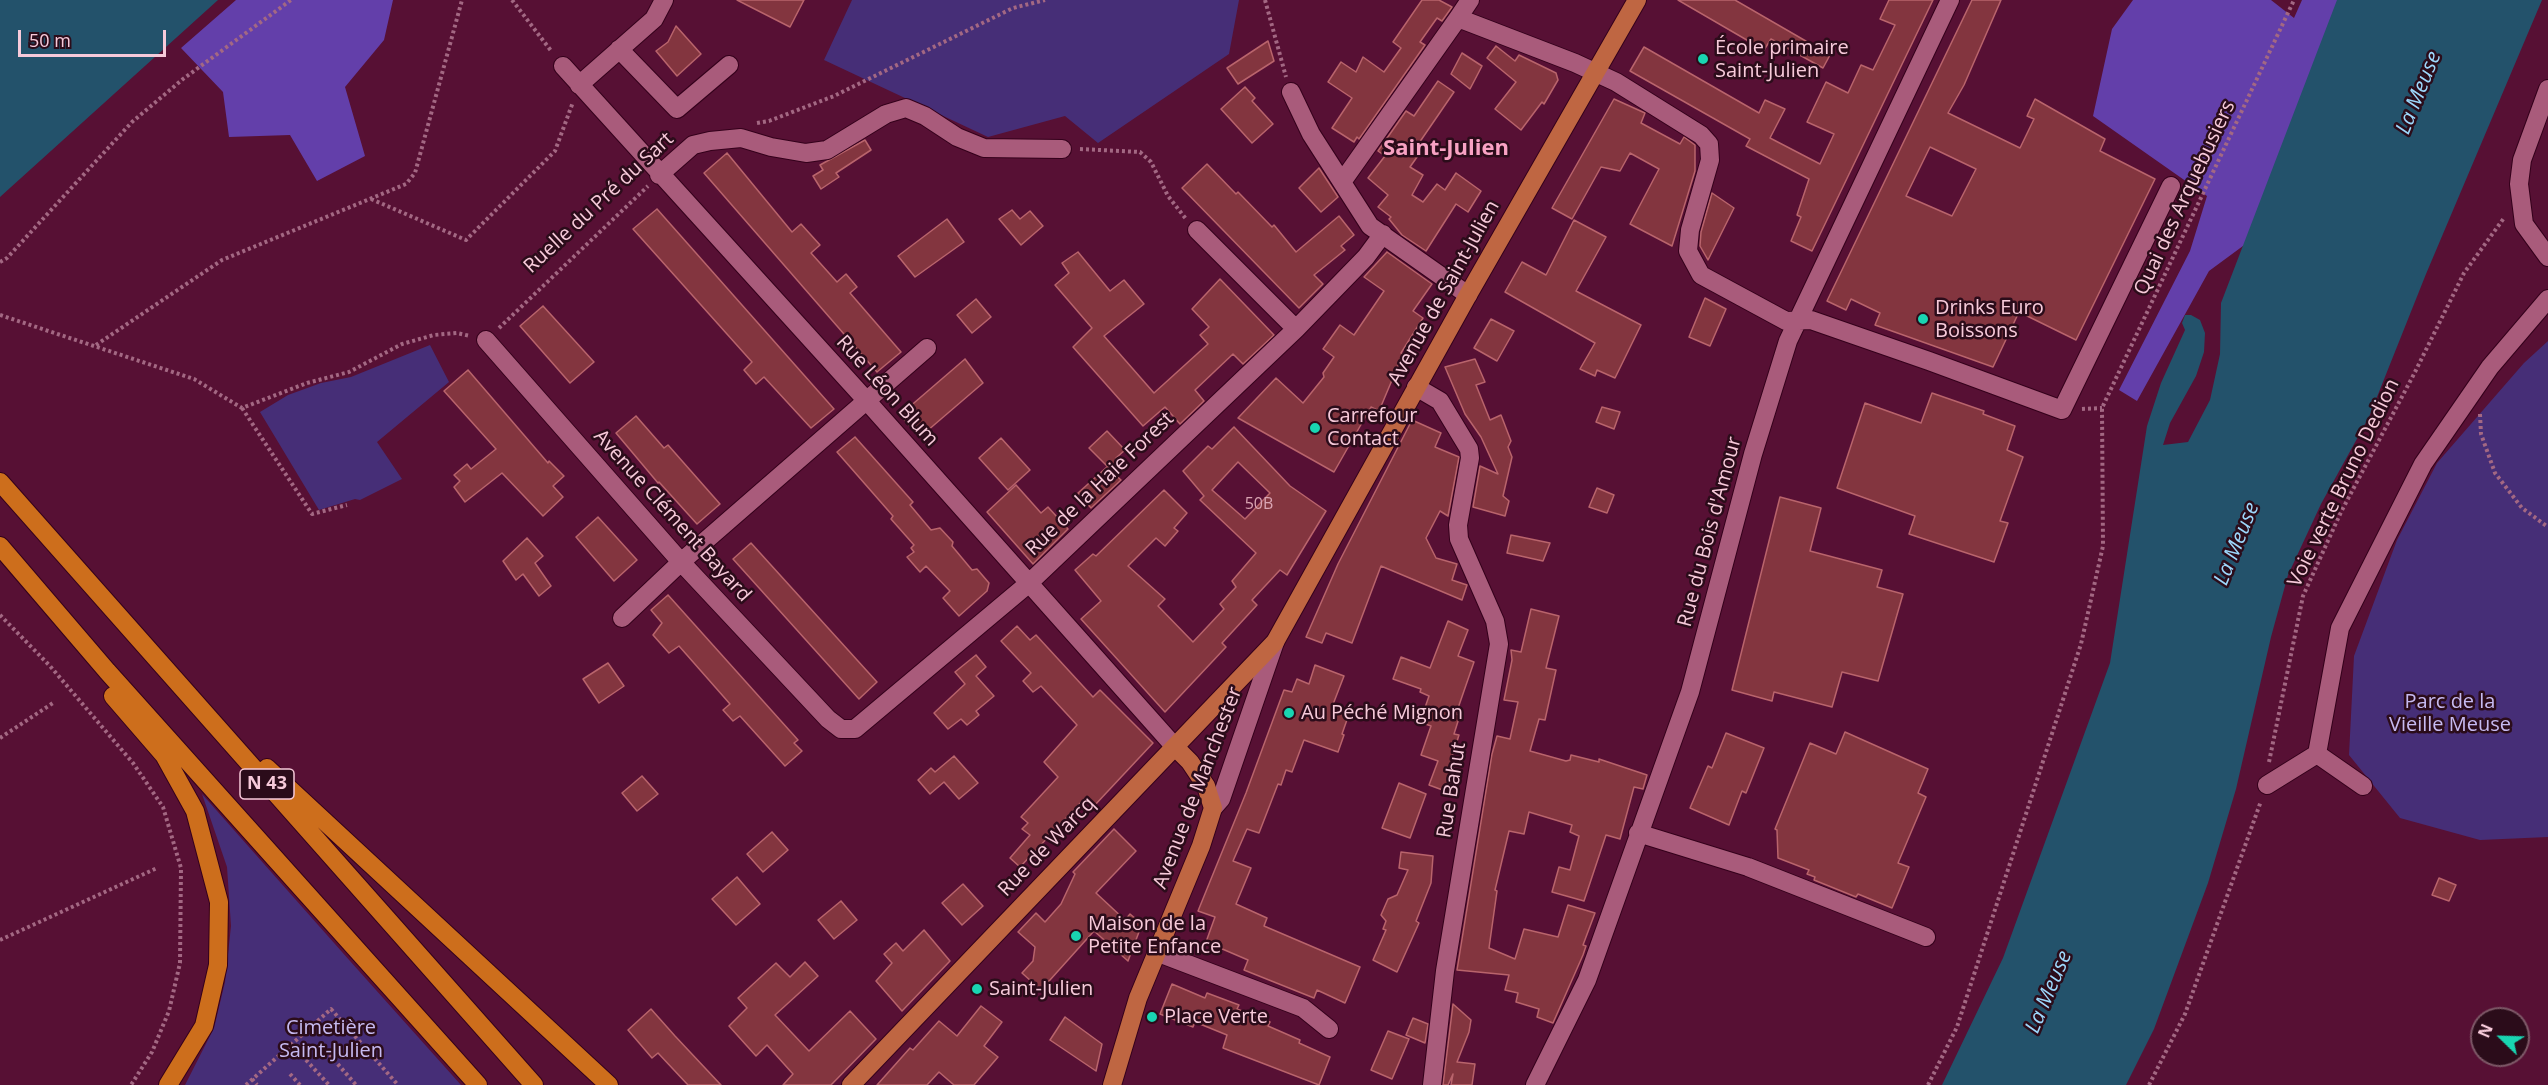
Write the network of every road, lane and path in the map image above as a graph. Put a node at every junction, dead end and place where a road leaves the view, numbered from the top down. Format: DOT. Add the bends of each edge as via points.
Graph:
graph roads {
  1 [pos="291,0"];
  2 [pos="462,0"];
  3 [pos="512,0"];
  4 [pos="664,0"];
  5 [pos="1045,0"];
  6 [pos="1265,0"];
  7 [pos="1470,0"];
  8 [pos="1637,0"];
  9 [pos="1950,0"];
  10 [pos="2295,0"];
  11 [pos="1458,18"];
  12 [pos="619,50"];
  13 [pos="729,65"];
  14 [pos="563,66"];
  15 [pos="1595,73"];
  16 [pos="579,85"];
  17 [pos="2548,88"];
  18 [pos="1291,92"];
  19 [pos="748,124"];
  20 [pos="1062,148"];
  21 [pos="659,175"];
  22 [pos="1342,182"];
  23 [pos="2519,184"];
  24 [pos="2171,186"];
  25 [pos="371,199"];
  26 [pos="1197,230"];
  27 [pos="1383,234"];
  28 [pos="2548,258"];
  29 [pos="0,262"];
  30 [pos="1468,295"];
  31 [pos="2548,299"];
  32 [pos="0,315"];
  33 [pos="1796,322"];
  34 [pos="1296,329"];
  35 [pos="486,340"];
  36 [pos="95,346"];
  37 [pos="927,348"];
  38 [pos="2479,382"];
  39 [pos="1416,387"];
  40 [pos="866,400"];
  41 [pos="242,408"];
  42 [pos="0,482"];
  43 [pos="346,505"];
  44 [pos="2548,527"];
  45 [pos="0,546"];
  46 [pos="681,562"];
  47 [pos="0,565"];
  48 [pos="1028,584"];
  49 [pos="0,615"];
  50 [pos="622,618"];
  51 [pos="130,630"];
  52 [pos="1275,642"];
  53 [pos="53,703"];
  54 [pos="828,720"];
  55 [pos="0,738"];
  56 [pos="1175,747"];
  57 [pos="2317,754"];
  58 [pos="2267,785"];
  59 [pos="2363,786"];
  60 [pos="1213,808"];
  61 [pos="1638,833"];
  62 [pos="158,868"];
  63 [pos="1926,937"];
  64 [pos="0,940"];
  65 [pos="1156,952"];
  66 [pos="1329,1029"];
  67 [pos="322,1046"];
  68 [pos="306,1060"];
  69 [pos="290,1074"];
  70 [pos="252,1079"];
  71 [pos="131,1085"];
  72 [pos="168,1085"];
  73 [pos="246,1085"];
  74 [pos="257,1085"];
  75 [pos="300,1085"];
  76 [pos="329,1085"];
  77 [pos="356,1085"];
  78 [pos="398,1085"];
  79 [pos="478,1085"];
  80 [pos="534,1085"];
  81 [pos="609,1085"];
  82 [pos="851,1085"];
  83 [pos="1112,1085"];
  84 [pos="1432,1085"];
  85 [pos="1535,1085"];
  86 [pos="1929,1085"];
  87 [pos="2149,1085"];
  1 -- 29 [label="path" via="183,79 132,122"];
  2 -- 25 [label="path" via="415,173 406,184"];
  3 -- 14 [label="path"];
  4 -- 12 [label="street" via="654,19"];
  5 -- 19 [label="path" via="1013,8 834,96 770,122"];
  6 -- 18 [label="path"];
  7 -- 11 [label="street"];
  8 -- 15 [label="main road, Avenue de Saint-Julien"];
  9 -- 33 [label="street, Rue du Bois d'Amour"];
  10 -- 86 [label="path, Quai des Arquebusiers" via="2103,408 2103,546 2082,644 1957,1027"];
  11 -- 15 [label="street"];
  11 -- 22 [label="street"];
  12 -- 13 [label="street" via="677,109"];
  12 -- 16 [label="street"];
  14 -- 16 [label="street, Rue Léon Blum"];
  15 -- 30 [label="main road, Avenue de Saint-Julien"];
  15 -- 33 [label="street" via="1616,82 1701,135 1709,144 1710,160 1688,250 1701,275 1779,318"];
  16 -- 21 [label="street, Rue Léon Blum"];
  16 -- 25 [label="path" via="555,151 466,240"];
  17 -- 23 [label="street" via="2522,160"];
  18 -- 22 [label="street" via="1311,134"];
  20 -- 21 [label="street, Ruelle du Pré du Sart" via="984,148 906,108 886,114 827,150 807,153 741,138 710,141 693,146"];
  20 -- 26 [label="path" via="1140,152 1151,162 1180,214"];
  21 -- 35 [label="path, Ruelle du Pré du Sart"];
  21 -- 40 [label="street, Rue Léon Blum"];
  22 -- 27 [label="street" via="1370,226"];
  23 -- 28 [label="street" via="2524,224"];
  23 -- 58 [label="path, Voie verte Bruno Dedion" via="2503,220 2464,273 2341,512 2303,596"];
  24 -- 33 [label="street" via="2062,410 1811,320"];
  25 -- 36 [label="path" via="222,260"];
  26 -- 34 [label="street"];
  27 -- 30 [label="street"];
  27 -- 34 [label="street, Rue de la Haie Forest"];
  30 -- 39 [label="main road, Avenue de Saint-Julien"];
  31 -- 38 [label="street"];
  32 -- 36 [label="path"];
  33 -- 61 [label="street, Rue du Bois d'Amour" via="1753,454 1690,692"];
  34 -- 48 [label="street, Rue de la Haie Forest"];
  35 -- 41 [label="path" via="456,333 434,335 402,344 348,372"];
  35 -- 46 [label="street, Avenue Clément Bayard"];
  36 -- 41 [label="path" via="194,379"];
  37 -- 40 [label="street"];
  38 -- 44 [label="path" via="2481,434 2495,472 2523,508"];
  38 -- 57 [label="street" via="2423,464 2340,628"];
  39 -- 52 [label="main road, Avenue de Saint-Julien"];
  39 -- 84 [label="street, Rue Bahut" via="1440,401 1469,449 1459,539 1495,621 1499,644 1445,970"];
  40 -- 46 [label="street"];
  40 -- 48 [label="street, Rue Léon Blum"];
  41 -- 43 [label="path" via="312,514"];
  42 -- 51 [label="highway, N 43"];
  45 -- 79 [label="highway, N 43"];
  46 -- 50 [label="street"];
  46 -- 54 [label="street, Avenue Clément Bayard"];
  47 -- 72 [label="highway" via="164,755 195,811 219,902 218,965 204,1026"];
  48 -- 54 [label="street, Rue de la Haie Forest" via="855,729 841,729"];
  48 -- 56 [label="street, Rue Léon Blum"];
  49 -- 71 [label="path" via="50,666 133,763 163,807 181,868 180,963 169,1011 152,1052"];
  51 -- 80 [label="highway, N 43"];
  51 -- 81 [label="highway" via="277,779"];
  52 -- 56 [label="main road, Rue de Warcq"];
  52 -- 60 [label="street, Avenue de Manchester" via="1221,799"];
  53 -- 55 [label="path"];
  56 -- 60 [label="main road" via="1206,786"];
  56 -- 82 [label="main road, Rue de Warcq"];
  57 -- 58 [label="street"];
  57 -- 59 [label="street"];
  58 -- 87 [label="path, Voie verte Bruno Dedion" via="2185,1014"];
  60 -- 65 [label="main road, Avenue de Manchester" via="1202,846"];
  61 -- 63 [label="street" via="1748,867"];
  61 -- 85 [label="street, Rue du Bois d'Amour" via="1587,980"];
  62 -- 64 [label="path"];
  65 -- 66 [label="street" via="1303,1008"];
  65 -- 83 [label="main road, Avenue de Manchester"];
  67 -- 77 [label="path"];
  68 -- 76 [label="path"];
  69 -- 75 [label="path"];
  70 -- 73 [label="path"];
  70 -- 74 [label="path"];
  70 -- 78 [label="path" via="330,1009"];
}
